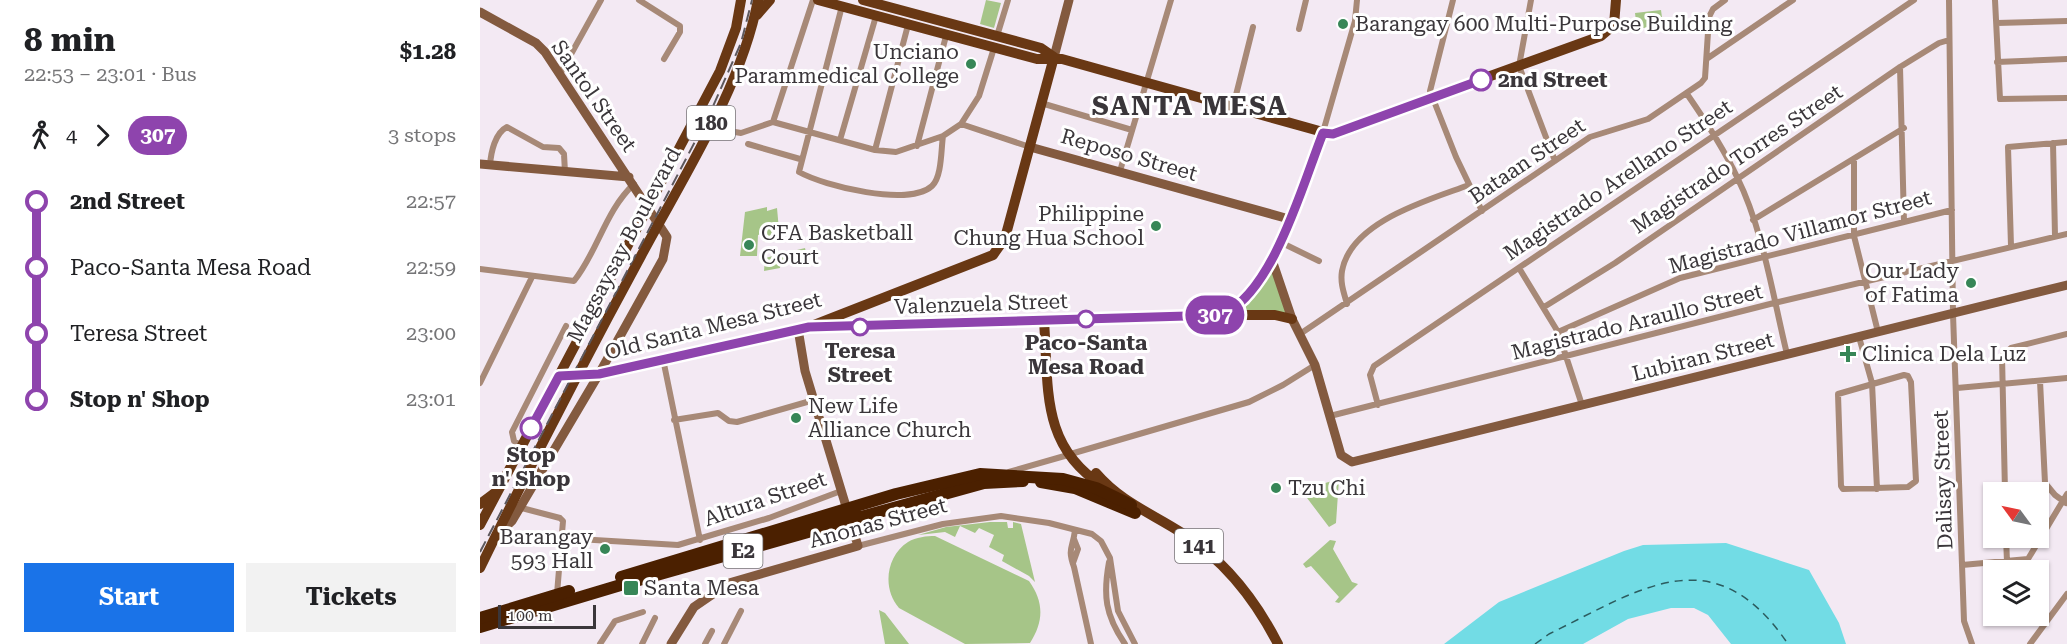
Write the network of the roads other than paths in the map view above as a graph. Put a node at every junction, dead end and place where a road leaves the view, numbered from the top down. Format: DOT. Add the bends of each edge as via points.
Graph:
graph roads {
  1 [pos="601,0"];
  2 [pos="639,0"];
  3 [pos="741,0"];
  4 [pos="758,0"];
  5 [pos="770,0"];
  6 [pos="813,0"];
  7 [pos="818,0"];
  8 [pos="863,0"];
  9 [pos="1008,0"];
  10 [pos="1069,0"];
  11 [pos="1171,0"];
  12 [pos="1306,0"];
  13 [pos="1357,0"];
  14 [pos="1453,0"];
  15 [pos="1531,0"];
  16 [pos="1616,0"];
  17 [pos="1725,0"];
  18 [pos="1793,0"];
  19 [pos="1914,0"];
  20 [pos="1949,0"];
  21 [pos="1995,0"];
  22 [pos="842,6"];
  23 [pos="480,12"];
  24 [pos="876,16"];
  25 [pos="754,20"];
  26 [pos="2067,21"];
  27 [pos="1997,22"];
  28 [pos="908,25"];
  29 [pos="1253,27"];
  30 [pos="1299,29"];
  31 [pos="946,36"];
  32 [pos="997,36"];
  33 [pos="1949,40"];
  34 [pos="994,48"];
  35 [pos="1054,57"];
  36 [pos="1708,58"];
  37 [pos="664,59"];
  38 [pos="2067,59"];
  39 [pos="1997,62"];
  40 [pos="1519,66"];
  41 [pos="1900,67"];
  42 [pos="560,74"];
  43 [pos="1146,83"];
  44 [pos="1687,94"];
  45 [pos="1432,98"];
  46 [pos="2067,98"];
  47 [pos="1041,103"];
  48 [pos="1233,107"];
  49 [pos="772,122"];
  50 [pos="711,123"];
  51 [pos="961,124"];
  52 [pos="1904,128"];
  53 [pos="1132,130"];
  54 [pos="807,131"];
  55 [pos="1323,133"];
  56 [pos="1715,134"];
  57 [pos="943,136"];
  58 [pos="840,140"];
  59 [pos="2067,142"];
  60 [pos="2053,143"];
  61 [pos="748,144"];
  62 [pos="917,146"];
  63 [pos="1030,147"];
  64 [pos="875,150"];
  65 [pos="800,159"];
  66 [pos="1854,159"];
  67 [pos="1555,161"];
  68 [pos="485,164"];
  69 [pos="1120,171"];
  70 [pos="565,172"];
  71 [pos="1738,178"];
  72 [pos="631,181"];
  73 [pos="1469,185"];
  74 [pos="649,206"];
  75 [pos="1952,210"];
  76 [pos="1482,211"];
  77 [pos="1288,219"];
  78 [pos="1753,220"];
  79 [pos="659,222"];
  80 [pos="1904,222"];
  81 [pos="2067,234"];
  82 [pos="1854,236"];
  83 [pos="2055,236"];
  84 [pos="1280,242"];
  85 [pos="2012,246"];
  86 [pos="1762,256"];
  87 [pos="1272,260"];
  88 [pos="1952,260"];
  89 [pos="1319,261"];
  90 [pos="1519,268"];
  91 [pos="480,270"];
  92 [pos="532,277"];
  93 [pos="1866,283"];
  94 [pos="2067,285"];
  95 [pos="1774,303"];
  96 [pos="1347,304"];
  97 [pos="1544,307"];
  98 [pos="1953,314"];
  99 [pos="1221,315"];
  100 [pos="1292,319"];
  101 [pos="1047,321"];
  102 [pos="838,322"];
  103 [pos="566,326"];
  104 [pos="803,328"];
  105 [pos="1558,332"];
  106 [pos="1878,332"];
  107 [pos="1300,334"];
  108 [pos="2067,334"];
  109 [pos="1859,337"];
  110 [pos="1787,354"];
  111 [pos="1567,356"];
  112 [pos="663,359"];
  113 [pos="1315,365"];
  114 [pos="599,374"];
  115 [pos="559,376"];
  116 [pos="575,376"];
  117 [pos="2067,378"];
  118 [pos="2040,381"];
  119 [pos="480,383"];
  120 [pos="1872,383"];
  121 [pos="2002,385"];
  122 [pos="1957,388"];
  123 [pos="814,400"];
  124 [pos="1378,405"];
  125 [pos="1582,405"];
  126 [pos="1330,416"];
  127 [pos="674,420"];
  128 [pos="522,446"];
  129 [pos="1071,454"];
  130 [pos="2005,482"];
  131 [pos="965,484"];
  132 [pos="1114,489"];
  133 [pos="1877,489"];
  134 [pos="499,490"];
  135 [pos="842,491"];
  136 [pos="2067,494"];
  137 [pos="481,502"];
  138 [pos="2065,502"];
  139 [pos="515,506"];
  140 [pos="480,525"];
  141 [pos="1075,530"];
  142 [pos="561,538"];
  143 [pos="699,540"];
  144 [pos="858,546"];
  145 [pos="1110,558"];
  146 [pos="2021,560"];
  147 [pos="1983,564"];
  148 [pos="1962,565"];
  149 [pos="480,568"];
  150 [pos="564,593"];
  151 [pos="2067,594"];
  152 [pos="741,611"];
  153 [pos="643,612"];
  154 [pos="480,618"];
  155 [pos="655,618"];
  156 [pos="480,627"];
  157 [pos="712,631"];
  158 [pos="600,644"];
  159 [pos="642,644"];
  160 [pos="671,644"];
  161 [pos="705,644"];
  162 [pos="724,644"];
  163 [pos="1091,644"];
  164 [pos="1125,644"];
  165 [pos="1135,644"];
  166 [pos="1278,644"];
  167 [pos="1972,644"];
  168 [pos="2030,644"];
  1 -- 42 [label="street"];
  2 -- 37 [label="street" via="680,26"];
  3 -- 74 [label="main road, Magsaysay Boulevard / 180" via="736,28 720,71"];
  4 -- 25 [label="main road, Magsaysay Boulevard / 180"];
  5 -- 25 [label="main road"];
  6 -- 49 [label="street"];
  7 -- 22 [label="main road"];
  8 -- 32 [label="main road"];
  9 -- 32 [label="street"];
  10 -- 35 [label="street, Old Santa Mesa Street"];
  11 -- 43 [label="street"];
  12 -- 30 [label="street"];
  13 -- 55 [label="street" via="1355,21"];
  14 -- 45 [label="street" via="1431,87"];
  15 -- 40 [label="street"];
  16 -- 40 [label="main road" via="1614,25 1608,33"];
  17 -- 36 [label="street, Bataan Street" via="1709,17"];
  18 -- 36 [label="street"];
  19 -- 56 [label="street, Magistrado Arellano Street"];
  20 -- 33 [label="street, Dalisay Street"];
  21 -- 27 [label="street"];
  22 -- 24 [label="main road"];
  22 -- 54 [label="street"];
  23 -- 42 [label="street, Santol Street" via="536,43"];
  24 -- 28 [label="main road"];
  24 -- 58 [label="street"];
  25 -- 50 [label="main road, Magsaysay Boulevard / 180" via="737,69"];
  26 -- 27 [label="street"];
  27 -- 39 [label="street"];
  28 -- 31 [label="main road"];
  28 -- 64 [label="street"];
  29 -- 48 [label="street"];
  31 -- 34 [label="main road"];
  31 -- 62 [label="street"];
  32 -- 35 [label="main road" via="1041,48"];
  33 -- 41 [label="street, Magistrado Torres Street" via="1939,42"];
  33 -- 75 [label="street, Dalisay Street"];
  34 -- 35 [label="main road" via="1037,59"];
  34 -- 51 [label="street" via="979,96"];
  35 -- 43 [label="main road"];
  35 -- 47 [label="main road, Old Santa Mesa Street"];
  36 -- 44 [label="street, Bataan Street" via="1706,78"];
  38 -- 39 [label="street"];
  39 -- 46 [label="street" via="2000,99"];
  40 -- 45 [label="main road"];
  40 -- 67 [label="street"];
  41 -- 52 [label="street"];
  41 -- 71 [label="street, Magistrado Torres Street"];
  42 -- 72 [label="street, Santol Street"];
  43 -- 48 [label="main road"];
  43 -- 53 [label="street"];
  44 -- 56 [label="street"];
  44 -- 67 [label="street, Bataan Street" via="1648,120 1596,134"];
  45 -- 55 [label="main road" via="1330,135"];
  45 -- 73 [label="street"];
  47 -- 53 [label="street"];
  47 -- 63 [label="main road, Old Santa Mesa Street"];
  48 -- 55 [label="main road"];
  49 -- 50 [label="street" via="741,133"];
  49 -- 54 [label="street"];
  50 -- 79 [label="main road, Magsaysay Boulevard / 180"];
  51 -- 57 [label="street"];
  51 -- 63 [label="street, Reposo Street"];
  52 -- 66 [label="street"];
  52 -- 80 [label="street"];
  53 -- 69 [label="street"];
  54 -- 58 [label="street"];
  54 -- 65 [label="street"];
  55 -- 77 [label="main road"];
  56 -- 71 [label="street"];
  56 -- 90 [label="street, Magistrado Arellano Street"];
  57 -- 62 [label="street"];
  57 -- 65 [label="street" via="933,185 899,195 877,196 801,174"];
  58 -- 64 [label="street"];
  59 -- 60 [label="street"];
  60 -- 83 [label="street"];
  60 -- 85 [label="street" via="2008,147"];
  61 -- 65 [label="street"];
  62 -- 64 [label="street" via="896,152"];
  63 -- 69 [label="street, Reposo Street"];
  63 -- 102 [label="main road, Old Santa Mesa Street" via="1005,238 993,255"];
  66 -- 78 [label="street"];
  66 -- 82 [label="street"];
  67 -- 76 [label="street, Bataan Street"];
  68 -- 70 [label="street"];
  68 -- 70 [label="street" via="501,130 507,127 543,147 559,148 564,154"];
  69 -- 77 [label="street, Reposo Street"];
  70 -- 72 [label="street"];
  71 -- 78 [label="street"];
  71 -- 97 [label="street, Magistrado Torres Street"];
  72 -- 74 [label="street, Santol Street"];
  72 -- 92 [label="street" via="574,281"];
  73 -- 76 [label="street"];
  73 -- 96 [label="street" via="1398,213 1362,238 1342,270"];
  74 -- 79 [label="street, Santol Street"];
  74 -- 115 [label="main road, Magsaysay Boulevard / 180"];
  75 -- 80 [label="street, Magistrado Villamor Street"];
  75 -- 88 [label="street, Dalisay Street"];
  76 -- 96 [label="street, Bataan Street"];
  77 -- 84 [label="main road"];
  78 -- 86 [label="street"];
  79 -- 114 [label="street" via="667,237 663,259"];
  79 -- 116 [label="main road, Magsaysay Boulevard / 180"];
  80 -- 82 [label="street, Magistrado Villamor Street"];
  81 -- 83 [label="street, Magistrado Araullo Street"];
  82 -- 86 [label="street, Magistrado Villamor Street"];
  82 -- 93 [label="street"];
  83 -- 85 [label="street, Magistrado Araullo Street"];
  84 -- 87 [label="main road"];
  84 -- 89 [label="street"];
  85 -- 88 [label="street, Magistrado Araullo Street"];
  86 -- 95 [label="street"];
  86 -- 105 [label="street, Magistrado Villamor Street" via="1680,278"];
  87 -- 99 [label="main road" via="1250,295"];
  87 -- 100 [label="street"];
  88 -- 93 [label="street, Magistrado Araullo Street"];
  88 -- 98 [label="street, Dalisay Street"];
  90 -- 97 [label="street"];
  90 -- 124 [label="street, Magistrado Arellano Street" via="1374,366 1370,375"];
  91 -- 92 [label="street"];
  92 -- 119 [label="street"];
  93 -- 95 [label="street, Magistrado Araullo Street"];
  93 -- 106 [label="street"];
  94 -- 98 [label="street, Lubiran Street"];
  95 -- 110 [label="street"];
  95 -- 111 [label="street, Magistrado Araullo Street"];
  96 -- 107 [label="street, Bataan Street"];
  97 -- 105 [label="street"];
  98 -- 106 [label="street, Lubiran Street"];
  98 -- 122 [label="street, Dalisay Street"];
  99 -- 100 [label="main road, Valenzuela Street" via="1275,315"];
  99 -- 101 [label="main road, Valenzuela Street"];
  100 -- 107 [label="street"];
  101 -- 102 [label="main road, Valenzuela Street"];
  101 -- 129 [label="main road, 141" via="1052,417 1056,435"];
  102 -- 104 [label="main road, Old Santa Mesa Street"];
  103 -- 128 [label="street" via="512,432 514,441"];
  104 -- 112 [label="main road, Old Santa Mesa Street"];
  104 -- 123 [label="street"];
  105 -- 111 [label="street"];
  106 -- 109 [label="street, Lubiran Street"];
  107 -- 113 [label="street"];
  108 -- 121 [label="street" via="2007,350 2002,356"];
  109 -- 110 [label="street, Lubiran Street"];
  109 -- 120 [label="street"];
  110 -- 125 [label="street, Lubiran Street"];
  111 -- 124 [label="street, Magistrado Araullo Street"];
  111 -- 125 [label="street"];
  112 -- 114 [label="main road, Old Santa Mesa Street"];
  112 -- 127 [label="street"];
  113 -- 126 [label="street"];
  113 -- 129 [label="street" via="1249,402"];
  114 -- 116 [label="main road, Old Santa Mesa Street"];
  114 -- 139 [label="street"];
  115 -- 116 [label="main road, Old Santa Mesa Street"];
  115 -- 128 [label="main road, Magsaysay Boulevard / 180"];
  116 -- 139 [label="main road, Magsaysay Boulevard / 180"];
  117 -- 118 [label="street"];
  118 -- 121 [label="street"];
  118 -- 138 [label="street" via="2045,483"];
  120 -- 133 [label="street"];
  120 -- 133 [label="street" via="1838,394 1840,486 1848,491"];
  120 -- 133 [label="street" via="1904,375 1911,382 1916,481 1911,487"];
  121 -- 122 [label="street"];
  121 -- 130 [label="street"];
  122 -- 148 [label="street, Dalisay Street"];
  123 -- 127 [label="street" via="737,422 718,413"];
  123 -- 135 [label="street"];
  124 -- 126 [label="street, Magistrado Araullo Street"];
  125 -- 126 [label="street, Lubiran Street" via="1358,461 1348,461 1341,455"];
  127 -- 143 [label="street"];
  128 -- 134 [label="main road, Magsaysay Boulevard / 180"];
  129 -- 131 [label="street"];
  129 -- 132 [label="main road, 141"];
  129 -- 132 [label="main road, 141" via="1081,471"];
  132 -- 166 [label="main road, 141" via="1207,551 1249,597"];
  134 -- 137 [label="main road"];
  134 -- 140 [label="main road, Magsaysay Boulevard / 180"];
  135 -- 143 [label="street, Altura Street"];
  135 -- 144 [label="street"];
  136 -- 138 [label="street"];
  138 -- 146 [label="street" via="2028,559"];
  139 -- 142 [label="street" via="562,519"];
  139 -- 149 [label="main road, Magsaysay Boulevard / 180"];
  141 -- 144 [label="street, Anonas Street" via="1000,516 943,524"];
  141 -- 145 [label="street, Anonas Street" via="1097,537"];
  141 -- 163 [label="street" via="1069,551"];
  142 -- 143 [label="street, Altura Street" via="678,545"];
  142 -- 150 [label="street" via="556,592"];
  144 -- 160 [label="street, Anonas Street" via="729,583 694,608"];
  145 -- 164 [label="street" via="1105,580 1106,603"];
  145 -- 165 [label="street" via="1118,611"];
  147 -- 148 [label="street"];
  148 -- 167 [label="street, Dalisay Street" via="1964,621"];
  150 -- 154 [label="highway, bridge"];
  150 -- 156 [label="highway, E2, bridge" via="924,486 980,474 1063,479 1096,488 1133,509 1075,488 1034,480 984,483"];
  151 -- 168 [label="street"];
  152 -- 162 [label="street"];
  153 -- 158 [label="street" via="615,621"];
  155 -- 159 [label="street"];
  157 -- 161 [label="street"];
}
